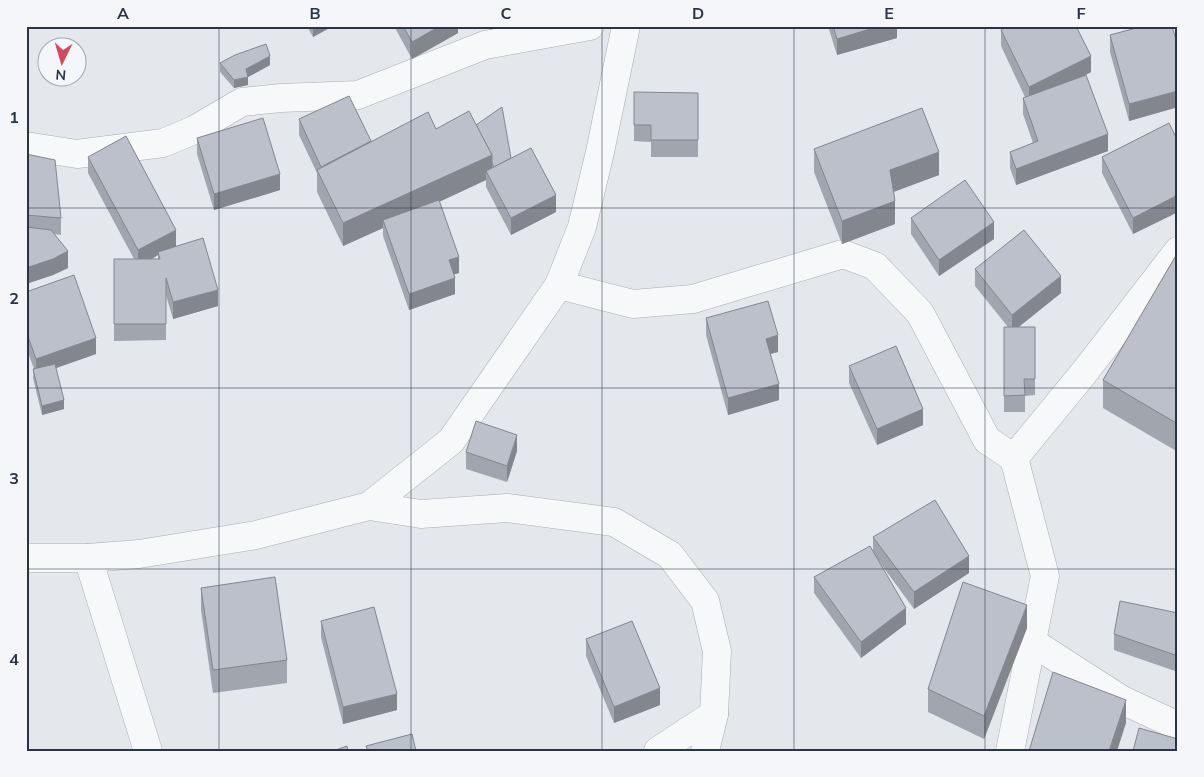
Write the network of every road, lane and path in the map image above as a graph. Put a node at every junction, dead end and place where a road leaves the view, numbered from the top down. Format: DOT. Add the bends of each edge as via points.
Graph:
graph roads {
  1 [pos="590,26"];
  2 [pos="626,26"];
  3 [pos="26,146"];
  4 [pos="1178,251"];
  5 [pos="560,285"];
  6 [pos="1014,458"];
  7 [pos="368,506"];
  8 [pos="26,558"];
  9 [pos="88,558"];
  10 [pos="1032,642"];
  11 [pos="714,714"];
  12 [pos="1178,726"];
  13 [pos="148,751"];
  14 [pos="658,751"];
  15 [pos="705,751"];
  16 [pos="1010,751"];
  1 -- 3 [label="street" via="485,45 358,95 242,102 194,130 163,143 77,154"];
  2 -- 5 [label="street" via="586,208"];
  4 -- 6 [label="street"];
  5 -- 6 [label="street" via="632,304 693,299 843,254 875,266 920,313 987,440"];
  5 -- 7 [label="street" via="451,441"];
  6 -- 10 [label="street" via="1045,576"];
  7 -- 9 [label="street" via="256,535 139,554"];
  7 -- 11 [label="street" via="421,514 507,508 614,522 622,526 670,555 705,601 717,651"];
  8 -- 9 [label="street"];
  9 -- 13 [label="street"];
  10 -- 12 [label="street" via="1122,700"];
  10 -- 16 [label="street"];
  11 -- 14 [label="street"];
  11 -- 15 [label="street"];
}
